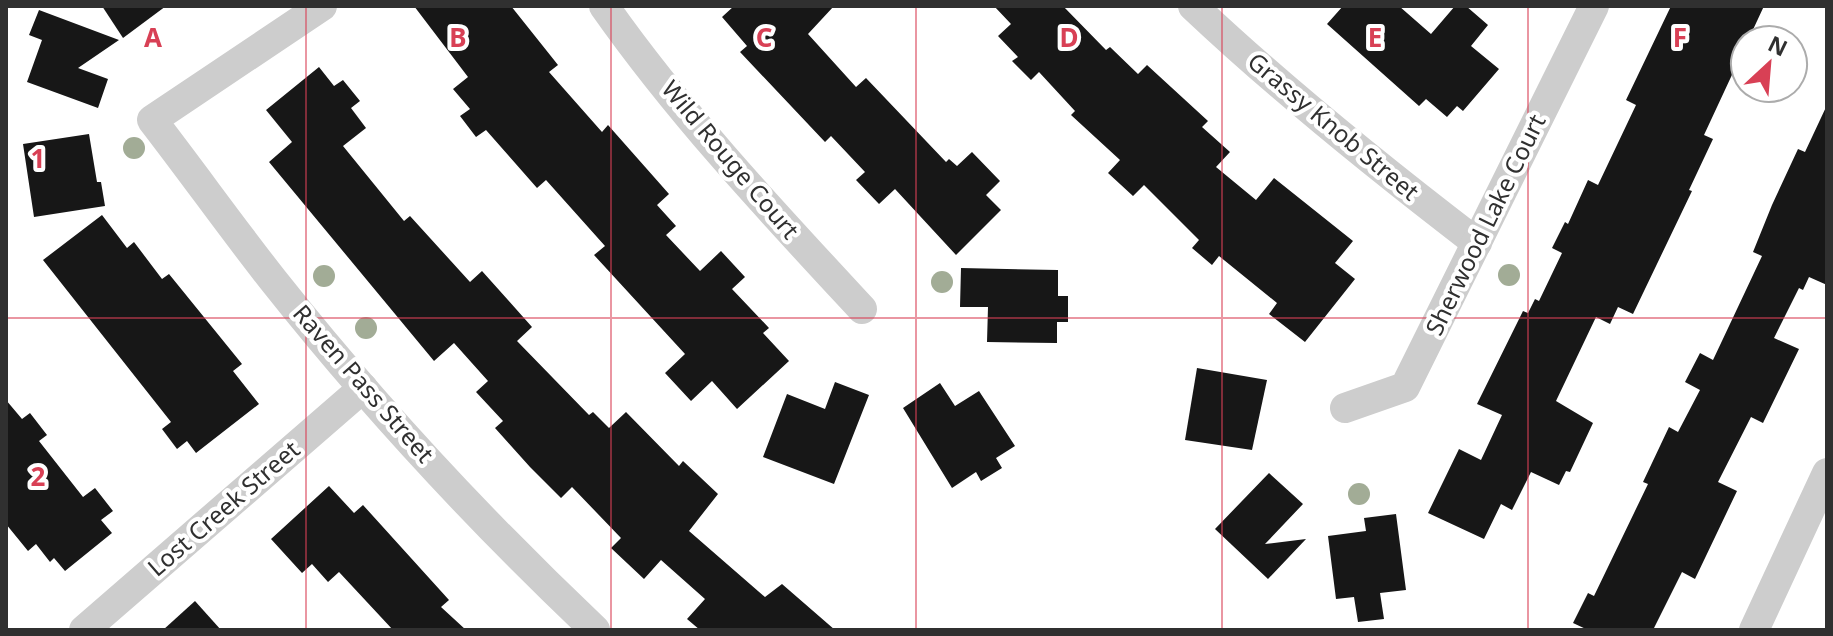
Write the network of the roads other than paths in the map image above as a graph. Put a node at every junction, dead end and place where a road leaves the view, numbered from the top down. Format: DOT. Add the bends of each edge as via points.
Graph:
graph roads {
  1 [pos="322,6"];
  2 [pos="604,6"];
  3 [pos="1193,6"];
  4 [pos="1594,6"];
  5 [pos="1477,243"];
  6 [pos="862,309"];
  7 [pos="363,388"];
  8 [pos="1345,408"];
  9 [pos="1827,473"];
  10 [pos="84,630"];
  11 [pos="595,630"];
  12 [pos="1754,630"];
  1 -- 7 [label="street, Raven Pass Street" via="152,120"];
  2 -- 6 [label="street, Wild Rouge Court" via="674,97"];
  3 -- 5 [label="street, Grassy Knob Street" via="1363,156"];
  4 -- 5 [label="street, Sherwood Lake Court"];
  5 -- 8 [label="street, Sherwood Lake Court" via="1405,387"];
  7 -- 10 [label="street, Lost Creek Street"];
  7 -- 11 [label="street, Raven Pass Street" via="446,481"];
  9 -- 12 [label="street"];
}
